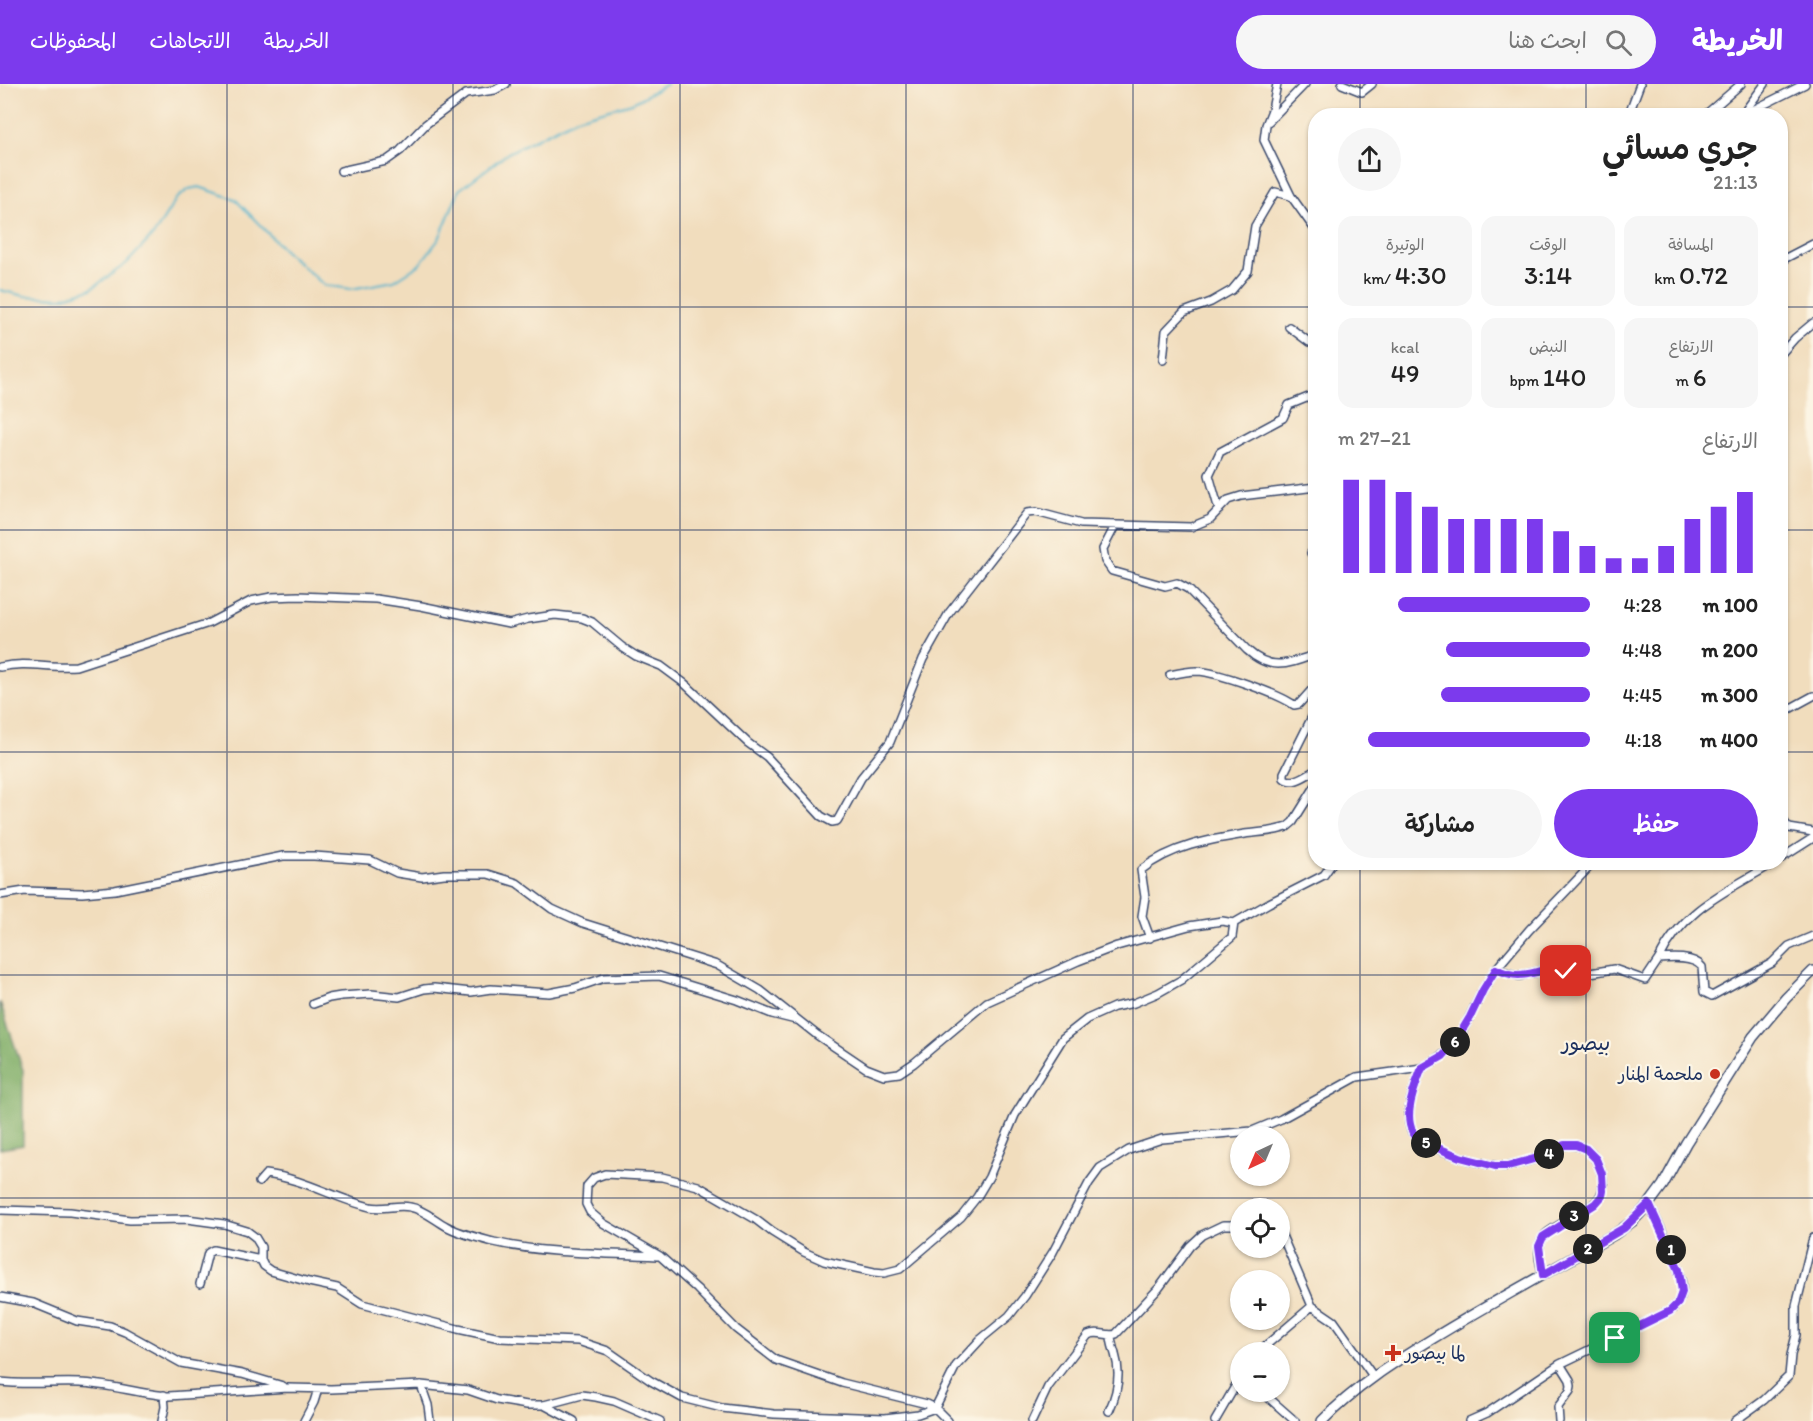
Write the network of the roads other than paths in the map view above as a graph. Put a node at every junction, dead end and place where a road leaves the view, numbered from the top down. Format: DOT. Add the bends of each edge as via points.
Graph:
graph roads {
  1 [pos="506,84"];
  2 [pos="1277,84"];
  3 [pos="1305,84"];
  4 [pos="1342,84"];
  5 [pos="1371,84"];
  6 [pos="1640,84"];
  7 [pos="1741,84"];
  8 [pos="1765,84"];
  9 [pos="1805,84"];
  10 [pos="1631,108"];
  11 [pos="1713,108"];
  12 [pos="1747,108"];
  13 [pos="1758,108"];
  14 [pos="1266,125"];
  15 [pos="341,171"];
  16 [pos="1291,196"];
  17 [pos="1308,220"];
  18 [pos="1813,244"];
  19 [pos="1788,257"];
  20 [pos="1813,323"];
  21 [pos="1289,327"];
  22 [pos="1308,341"];
  23 [pos="1788,346"];
  24 [pos="1163,360"];
  25 [pos="1308,397"];
  26 [pos="1308,489"];
  27 [pos="1219,510"];
  28 [pos="1115,526"];
  29 [pos="1308,656"];
  30 [pos="0,667"];
  31 [pos="1170,675"];
  32 [pos="1308,694"];
  33 [pos="1813,696"];
  34 [pos="1788,710"];
  35 [pos="1308,725"];
  36 [pos="1308,774"];
  37 [pos="1308,798"];
  38 [pos="1788,827"];
  39 [pos="1813,832"];
  40 [pos="1813,838"];
  41 [pos="1788,854"];
  42 [pos="1327,870"];
  43 [pos="1586,870"];
  44 [pos="1761,870"];
  45 [pos="0,895"];
  46 [pos="1234,924"];
  47 [pos="1813,936"];
  48 [pos="1150,938"];
  49 [pos="1659,959"];
  50 [pos="1496,969"];
  51 [pos="1813,971"];
  52 [pos="314,1004"];
  53 [pos="798,1020"];
  54 [pos="1422,1068"];
  55 [pos="258,1182"];
  56 [pos="1649,1204"];
  57 [pos="0,1210"];
  58 [pos="1230,1225"];
  59 [pos="1813,1238"];
  60 [pos="1290,1254"];
  61 [pos="660,1256"];
  62 [pos="261,1260"];
  63 [pos="1543,1275"];
  64 [pos="200,1284"];
  65 [pos="0,1297"];
  66 [pos="1312,1306"];
  67 [pos="1111,1335"];
  68 [pos="1270,1342"];
  69 [pos="1560,1364"];
  70 [pos="1373,1376"];
  71 [pos="0,1382"];
  72 [pos="421,1385"];
  73 [pos="288,1388"];
  74 [pos="318,1389"];
  75 [pos="164,1395"];
  76 [pos="1230,1398"];
  77 [pos="1273,1402"];
  78 [pos="544,1405"];
  79 [pos="935,1408"];
  80 [pos="1109,1412"];
  81 [pos="162,1421"];
  82 [pos="304,1421"];
  83 [pos="430,1421"];
  84 [pos="574,1421"];
  85 [pos="660,1421"];
  86 [pos="948,1421"];
  87 [pos="1032,1421"];
  88 [pos="1215,1421"];
  89 [pos="1295,1421"];
  90 [pos="1322,1421"];
  91 [pos="1468,1421"];
  92 [pos="1559,1421"];
  93 [pos="1736,1421"];
  1 -- 15 [label="street" via="495,90 466,94 386,161"];
  2 -- 14 [label="street"];
  3 -- 14 [label="street"];
  4 -- 5 [label="street" via="1362,92"];
  6 -- 10 [label="street"];
  7 -- 11 [label="street"];
  8 -- 12 [label="street"];
  9 -- 13 [label="street"];
  14 -- 16 [label="street" via="1264,140"];
  16 -- 17 [label="street"];
  16 -- 24 [label="street" via="1275,192 1256,226 1248,271 1232,290 1184,312 1166,331"];
  18 -- 19 [label="street"];
  20 -- 23 [label="street"];
  21 -- 22 [label="street"];
  25 -- 27 [label="street" via="1289,405 1283,418 1220,452 1209,475"];
  26 -- 27 [label="street" via="1241,496 1228,500"];
  27 -- 28 [label="street" via="1205,523 1191,527"];
  28 -- 29 [label="street" via="1103,549 1104,561 1112,571 1165,586 1177,583 1188,589 1256,658 1280,665"];
  28 -- 30 [label="street" via="1027,513 949,613 923,659 890,742 861,778 837,821 832,822 821,816 767,757 684,683 661,666 636,656 582,618 555,615 509,624 376,600 284,596 251,601 209,623 76,666"];
  31 -- 32 [label="street" via="1204,672 1281,696 1294,705"];
  33 -- 34 [label="street"];
  35 -- 36 [label="street" via="1284,778 1293,781"];
  37 -- 48 [label="street" via="1287,827 1186,846 1155,859 1141,870 1145,897 1142,916"];
  38 -- 39 [label="street"];
  40 -- 41 [label="street"];
  42 -- 46 [label="street"];
  43 -- 50 [label="street"];
  44 -- 49 [label="street" via="1710,900 1678,931"];
  45 -- 53 [label="street" via="115,890 283,856 370,860 397,873 422,877 488,874 517,883 552,909 583,923 717,965 760,990"];
  46 -- 48 [label="street" via="1222,921 1196,925"];
  46 -- 61 [label="street" via="1232,937 1181,980 1134,1003 1087,1019 1063,1038 1015,1115 977,1197 961,1217 900,1269 874,1272 824,1261 698,1186 662,1177 605,1174 594,1178 585,1196 590,1212"];
  47 -- 49 [label="street" via="1789,946 1772,963 1712,996 1703,989 1702,968 1697,962"];
  48 -- 53 [label="street" via="1098,953 987,1002 899,1072 884,1075 866,1068"];
  49 -- 50 [label="street" via="1645,980 1614,969 1578,975 1550,969 1519,976"];
  50 -- 54 [label="street" via="1455,1042 1443,1056"];
  51 -- 56 [label="street" via="1753,1038"];
  52 -- 53 [label="street" via="335,997 399,996 434,988 471,993 491,989 549,993 604,978 659,976"];
  54 -- 63 [label="street" via="1410,1107 1411,1130 1419,1140 1488,1165 1516,1163 1567,1145 1586,1149 1596,1159 1603,1179 1602,1196 1543,1237 1539,1246"];
  54 -- 79 [label="street" via="1357,1077 1252,1131 1162,1139 1114,1158 1089,1183 1026,1296 957,1365"];
  55 -- 61 [label="street" via="266,1174 281,1176 368,1206 411,1207 447,1227 494,1242"];
  56 -- 63 [label="street" via="1624,1228"];
  56 -- 69 [label="street" via="1680,1275 1680,1300 1670,1311"];
  57 -- 62 [label="street" via="224,1224 255,1236 261,1247"];
  58 -- 67 [label="street" via="1202,1235 1143,1305"];
  59 -- 93 [label="street" via="1796,1306 1789,1376"];
  60 -- 66 [label="street"];
  61 -- 79 [label="street" via="736,1329 776,1360"];
  62 -- 64 [label="street" via="213,1250 208,1253"];
  62 -- 79 [label="street" via="271,1270 338,1288 362,1304 458,1329 500,1338 586,1343 608,1351 682,1398 722,1408 885,1418"];
  63 -- 70 [label="street"];
  65 -- 73 [label="street" via="33,1303 77,1321 110,1326 181,1363 242,1374"];
  66 -- 68 [label="street"];
  66 -- 70 [label="street" via="1334,1321"];
  67 -- 80 [label="street" via="1118,1377"];
  67 -- 87 [label="street" via="1094,1333 1086,1337 1048,1387"];
  69 -- 91 [label="street"];
  69 -- 92 [label="street" via="1571,1386 1558,1407"];
  70 -- 90 [label="street"];
  71 -- 75 [label="street" via="81,1383"];
  72 -- 74 [label="street"];
  72 -- 78 [label="street" via="468,1390 527,1406"];
  72 -- 83 [label="street"];
  73 -- 74 [label="street"];
  73 -- 75 [label="street"];
  74 -- 82 [label="street"];
  75 -- 81 [label="street"];
  76 -- 88 [label="street"];
  77 -- 89 [label="street"];
  78 -- 84 [label="street"];
  78 -- 85 [label="street" via="582,1395 614,1401"];
  79 -- 86 [label="street"];
}
